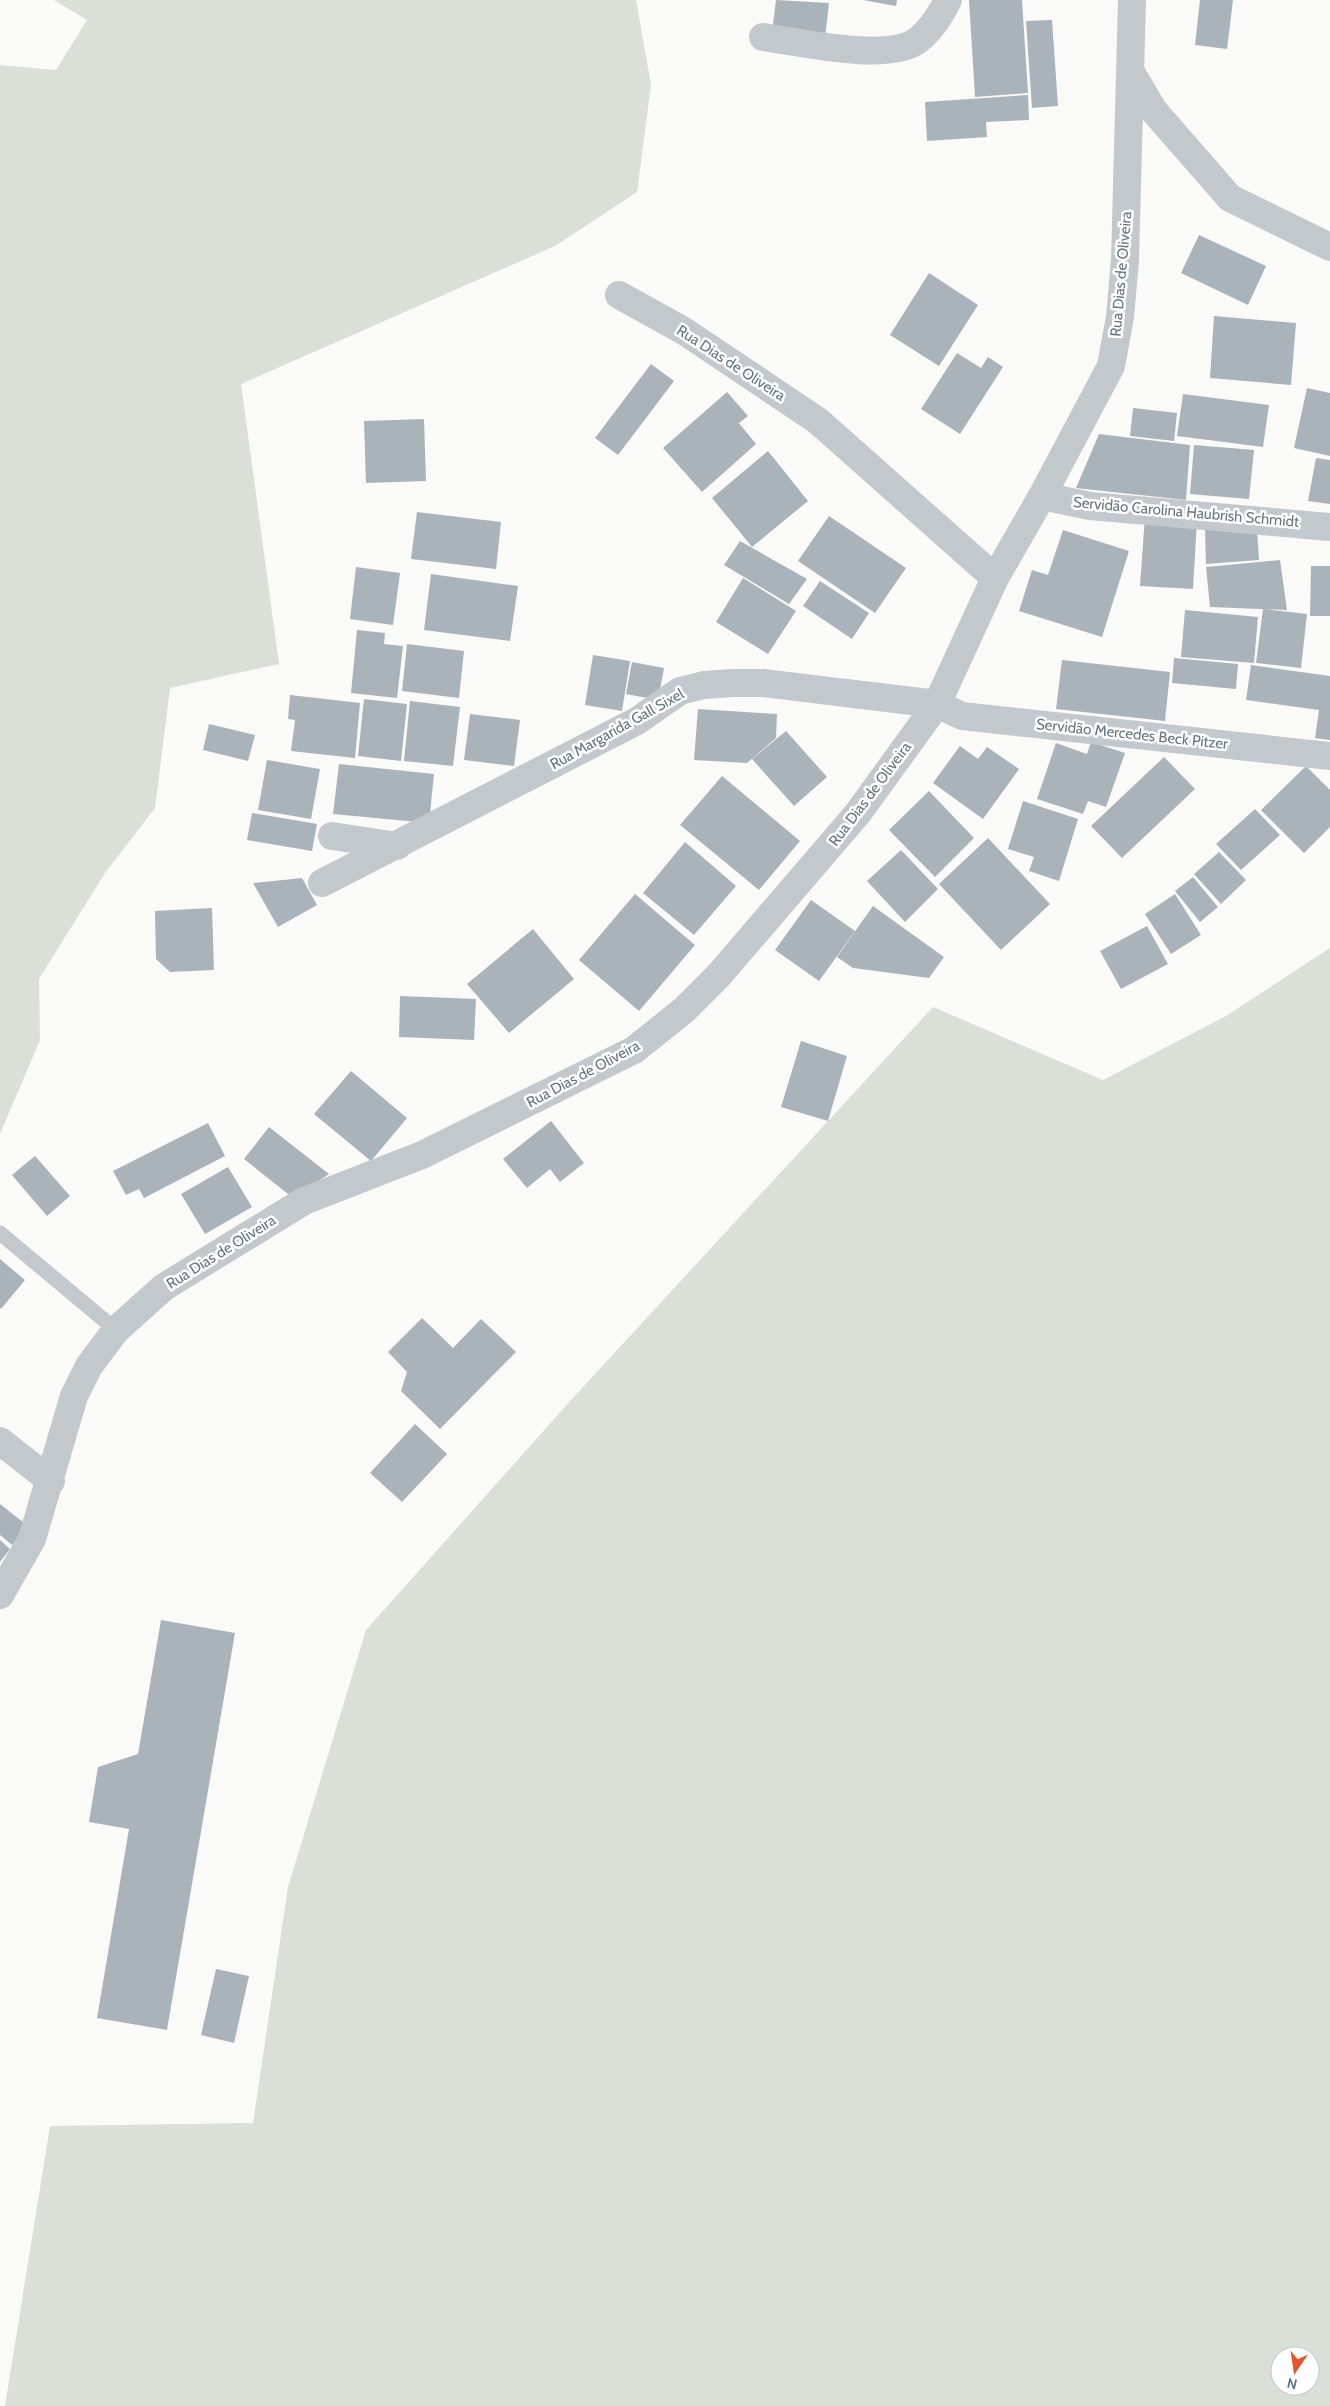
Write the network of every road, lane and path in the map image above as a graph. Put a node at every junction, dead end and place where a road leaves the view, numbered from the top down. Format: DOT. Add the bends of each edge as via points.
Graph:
graph roads {
  1 [pos="948,0"];
  2 [pos="1132,0"];
  3 [pos="763,37"];
  4 [pos="1131,72"];
  5 [pos="1330,247"];
  6 [pos="620,295"];
  7 [pos="1042,496"];
  8 [pos="1330,527"];
  9 [pos="995,578"];
  10 [pos="937,704"];
  11 [pos="1330,756"];
  12 [pos="332,836"];
  13 [pos="397,846"];
  14 [pos="322,883"];
  15 [pos="0,1233"];
  16 [pos="116,1330"];
  17 [pos="0,1441"];
  18 [pos="51,1481"];
  19 [pos="0,1595"];
  1 -- 3 [label="street" via="918,41 898,49 848,49"];
  2 -- 4 [label="street, Rua Dias de Oliveira"];
  4 -- 5 [label="street" via="1154,111 1230,198"];
  4 -- 7 [label="street, Rua Dias de Oliveira" via="1125,260 1120,317 1111,366"];
  6 -- 9 [label="street, Rua Dias de Oliveira" via="684,331 818,421"];
  7 -- 8 [label="street, Servidão Carolina Haubrish Schmidt" via="1090,506"];
  7 -- 9 [label="street, Rua Dias de Oliveira"];
  9 -- 10 [label="street, Rua Dias de Oliveira"];
  10 -- 11 [label="street, Servidão Mercedes Beck Pitzer" via="962,716"];
  10 -- 13 [label="street, Rua Margarida Gall Sixel" via="763,683 732,683 680,691 637,721"];
  10 -- 16 [label="street, Rua Dias de Oliveira" via="858,814 725,968 684,1010 634,1050 422,1155 304,1201 164,1287"];
  12 -- 13 [label="street"];
  13 -- 14 [label="street, Rua Margarida Gall Sixel"];
  15 -- 16 [label="lane"];
  16 -- 18 [label="street, Rua Dias de Oliveira" via="89,1366 74,1396"];
  17 -- 18 [label="street"];
  18 -- 19 [label="street, Rua Dias de Oliveira" via="32,1539"];
}
